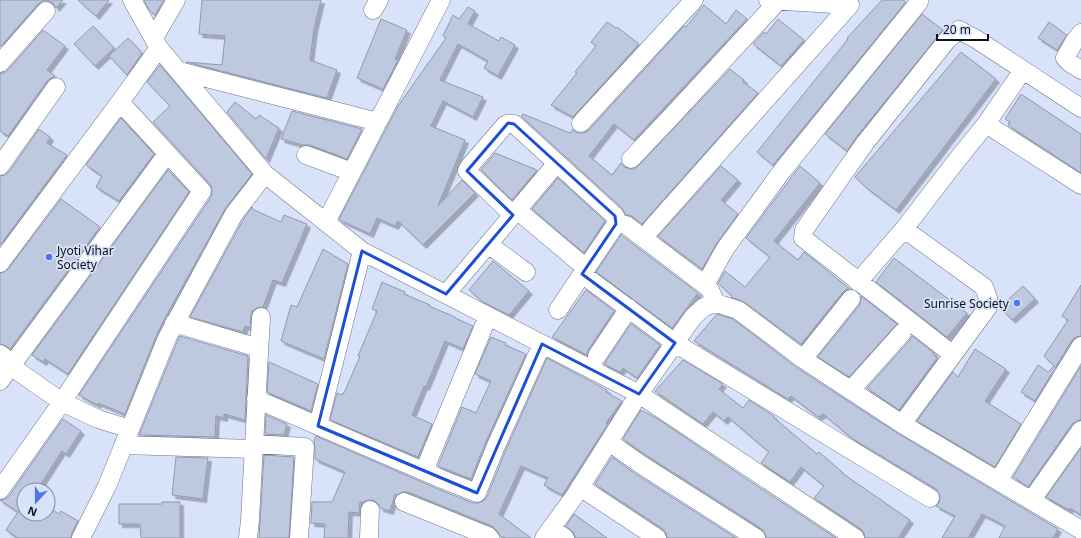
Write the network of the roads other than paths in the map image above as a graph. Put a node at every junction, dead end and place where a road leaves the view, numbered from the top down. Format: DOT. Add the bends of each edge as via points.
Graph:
graph roads {
  1 [pos="132,0"];
  2 [pos="176,0"];
  3 [pos="441,0"];
  4 [pos="694,0"];
  5 [pos="771,1"];
  6 [pos="919,2"];
  7 [pos="46,11"];
  8 [pos="1080,37"];
  9 [pos="156,43"];
  10 [pos="0,63"];
  11 [pos="1023,70"];
  12 [pos="1081,70"];
  13 [pos="179,71"];
  14 [pos="56,87"];
  15 [pos="120,102"];
  16 [pos="1081,108"];
  17 [pos="378,122"];
  18 [pos="581,123"];
  19 [pos="986,124"];
  20 [pos="166,154"];
  21 [pos="306,155"];
  22 [pos="631,159"];
  23 [pos="557,163"];
  24 [pos="0,166"];
  25 [pos="352,172"];
  26 [pos="265,174"];
  27 [pos="1081,185"];
  28 [pos="515,212"];
  29 [pos="326,222"];
  30 [pos="626,225"];
  31 [pos="652,229"];
  32 [pos="904,229"];
  33 [pos="488,244"];
  34 [pos="362,251"];
  35 [pos="0,263"];
  36 [pos="584,271"];
  37 [pos="526,272"];
  38 [pos="858,282"];
  39 [pos="705,285"];
  40 [pos="446,294"];
  41 [pos="851,299"];
  42 [pos="716,303"];
  43 [pos="629,308"];
  44 [pos="558,310"];
  45 [pos="488,316"];
  46 [pos="261,317"];
  47 [pos="174,323"];
  48 [pos="902,333"];
  49 [pos="675,343"];
  50 [pos="542,344"];
  51 [pos="1081,346"];
  52 [pos="259,348"];
  53 [pos="952,354"];
  54 [pos="597,356"];
  55 [pos="6,359"];
  56 [pos="803,359"];
  57 [pos="0,381"];
  58 [pos="851,390"];
  59 [pos="639,394"];
  60 [pos="256,399"];
  61 [pos="62,402"];
  62 [pos="902,424"];
  63 [pos="318,426"];
  64 [pos="1081,430"];
  65 [pos="126,437"];
  66 [pos="609,442"];
  67 [pos="254,446"];
  68 [pos="424,471"];
  69 [pos="998,481"];
  70 [pos="580,487"];
  71 [pos="0,490"];
  72 [pos="930,498"];
  73 [pos="1031,501"];
  74 [pos="404,502"];
  75 [pos="370,510"];
  76 [pos="1081,530"];
  77 [pos="553,535"];
  78 [pos="488,537"];
  79 [pos="81,538"];
  80 [pos="248,538"];
  81 [pos="300,538"];
  82 [pos="369,538"];
  83 [pos="657,538"];
  84 [pos="756,538"];
  85 [pos="855,538"];
  1 -- 9 [label="street"];
  2 -- 9 [label="street"];
  3 -- 17 [label="street"];
  4 -- 18 [label="street"];
  5 -- 22 [label="street"];
  5 -- 31 [label="street" via="850,5"];
  6 -- 39 [label="street" via="782,171 724,249"];
  7 -- 10 [label="street"];
  8 -- 12 [label="street" via="1065,58"];
  9 -- 13 [label="street"];
  9 -- 15 [label="street"];
  11 -- 16 [label="street"];
  11 -- 19 [label="street"];
  11 -- 38 [label="street" via="959,30 948,39 865,143 804,230 803,238"];
  13 -- 17 [label="street"];
  13 -- 26 [label="street"];
  14 -- 24 [label="street"];
  15 -- 20 [label="street"];
  15 -- 35 [label="street"];
  17 -- 25 [label="street"];
  19 -- 27 [label="street"];
  19 -- 32 [label="street"];
  20 -- 55 [label="street"];
  20 -- 61 [label="street" via="202,192"];
  21 -- 25 [label="street"];
  23 -- 28 [label="street"];
  23 -- 28 [label="street" via="511,123 505,126 469,167 468,173"];
  23 -- 36 [label="street" via="617,220"];
  25 -- 29 [label="street"];
  26 -- 29 [label="street"];
  26 -- 47 [label="street" via="234,214"];
  28 -- 33 [label="street"];
  28 -- 36 [label="street"];
  29 -- 34 [label="street"];
  30 -- 39 [label="street"];
  32 -- 38 [label="street"];
  32 -- 53 [label="street" via="984,287 988,307"];
  33 -- 37 [label="street"];
  33 -- 40 [label="street"];
  34 -- 40 [label="street"];
  34 -- 63 [label="street"];
  36 -- 43 [label="street"];
  36 -- 44 [label="street"];
  38 -- 53 [label="street"];
  39 -- 42 [label="street"];
  40 -- 45 [label="street"];
  41 -- 56 [label="street"];
  42 -- 49 [label="street" via="704,307"];
  42 -- 56 [label="street" via="738,310"];
  43 -- 49 [label="street"];
  43 -- 54 [label="street"];
  45 -- 50 [label="street"];
  45 -- 68 [label="street"];
  46 -- 52 [label="street"];
  47 -- 52 [label="street"];
  47 -- 65 [label="street"];
  48 -- 58 [label="street"];
  49 -- 59 [label="street"];
  49 -- 72 [label="street"];
  50 -- 59 [label="street"];
  50 -- 68 [label="street" via="477,493"];
  51 -- 69 [label="street"];
  52 -- 60 [label="street"];
  53 -- 62 [label="street"];
  55 -- 57 [label="street"];
  55 -- 61 [label="street" via="19,372"];
  56 -- 58 [label="street"];
  58 -- 62 [label="street"];
  59 -- 66 [label="street"];
  59 -- 85 [label="street"];
  60 -- 63 [label="street"];
  60 -- 67 [label="street"];
  61 -- 65 [label="street" via="98,419"];
  61 -- 71 [label="street"];
  62 -- 69 [label="street"];
  63 -- 68 [label="street"];
  64 -- 73 [label="street"];
  65 -- 67 [label="street"];
  65 -- 79 [label="street" via="107,486"];
  66 -- 70 [label="street"];
  66 -- 84 [label="street"];
  67 -- 80 [label="street"];
  67 -- 81 [label="street" via="305,447"];
  69 -- 73 [label="street"];
  70 -- 77 [label="street"];
  70 -- 83 [label="street"];
  73 -- 76 [label="street"];
  74 -- 78 [label="street"];
  75 -- 82 [label="street"];
}
